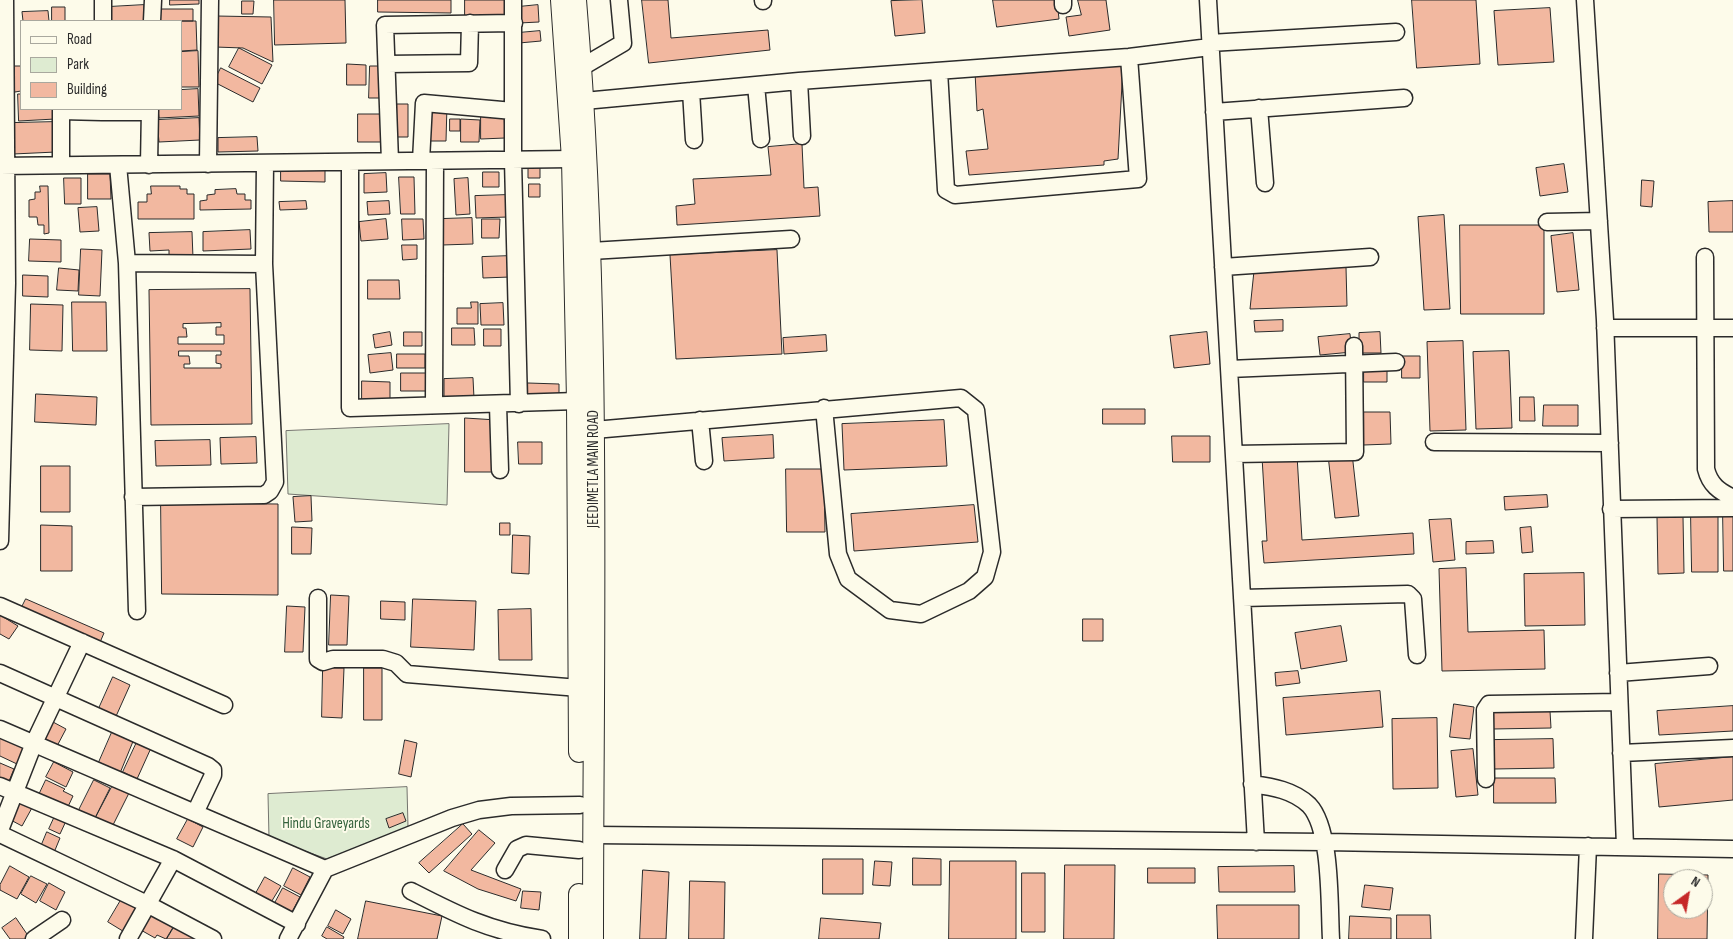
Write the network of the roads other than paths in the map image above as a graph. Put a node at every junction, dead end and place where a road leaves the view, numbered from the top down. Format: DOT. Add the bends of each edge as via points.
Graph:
graph roads {
  1 [pos="5,0"];
  2 [pos="103,0"];
  3 [pos="153,0"];
  4 [pos="210,0"];
  5 [pos="513,0"];
  6 [pos="561,0"];
  7 [pos="576,0"];
  8 [pos="619,0"];
  9 [pos="1208,0"];
  10 [pos="1585,0"];
  11 [pos="103,20"];
  12 [pos="152,20"];
  13 [pos="470,23"];
  14 [pos="514,23"];
  15 [pos="1396,32"];
  16 [pos="1210,45"];
  17 [pos="1129,56"];
  18 [pos="13,62"];
  19 [pos="387,64"];
  20 [pos="582,68"];
  21 [pos="939,71"];
  22 [pos="799,81"];
  23 [pos="756,85"];
  24 [pos="691,91"];
  25 [pos="1404,98"];
  26 [pos="584,101"];
  27 [pos="1259,108"];
  28 [pos="61,110"];
  29 [pos="102,110"];
  30 [pos="150,111"];
  31 [pos="513,111"];
  32 [pos="1214,112"];
  33 [pos="802,136"];
  34 [pos="761,139"];
  35 [pos="694,140"];
  36 [pos="572,159"];
  37 [pos="513,160"];
  38 [pos="428,161"];
  39 [pos="350,162"];
  40 [pos="390,162"];
  41 [pos="265,163"];
  42 [pos="149,164"];
  43 [pos="208,164"];
  44 [pos="61,165"];
  45 [pos="118,165"];
  46 [pos="3,166"];
  47 [pos="1265,183"];
  48 [pos="1598,221"];
  49 [pos="1547,222"];
  50 [pos="791,239"];
  51 [pos="592,251"];
  52 [pos="1370,257"];
  53 [pos="1705,257"];
  54 [pos="127,263"];
  55 [pos="264,264"];
  56 [pos="1223,267"];
  57 [pos="4,282"];
  58 [pos="1605,328"];
  59 [pos="1733,328"];
  60 [pos="1707,329"];
  61 [pos="1354,346"];
  62 [pos="1396,362"];
  63 [pos="1354,364"];
  64 [pos="1229,369"];
  65 [pos="577,401"];
  66 [pos="434,404"];
  67 [pos="519,404"];
  68 [pos="498,405"];
  69 [pos="824,408"];
  70 [pos="700,420"];
  71 [pos="594,430"];
  72 [pos="1434,442"];
  73 [pos="1610,442"];
  74 [pos="1234,454"];
  75 [pos="704,461"];
  76 [pos="500,470"];
  77 [pos="133,497"];
  78 [pos="1733,498"];
  79 [pos="1733,508"];
  80 [pos="1611,509"];
  81 [pos="0,541"];
  82 [pos="318,598"];
  83 [pos="1242,598"];
  84 [pos="0,606"];
  85 [pos="137,611"];
  86 [pos="82,642"];
  87 [pos="1417,655"];
  88 [pos="1709,666"];
  89 [pos="1618,672"];
  90 [pos="0,673"];
  91 [pos="579,688"];
  92 [pos="55,698"];
  93 [pos="1619,702"];
  94 [pos="224,705"];
  95 [pos="0,729"];
  96 [pos="34,743"];
  97 [pos="1733,748"];
  98 [pos="1621,753"];
  99 [pos="1486,779"];
  100 [pos="1252,784"];
  101 [pos="7,790"];
  102 [pos="580,805"];
  103 [pos="195,813"];
  104 [pos="0,832"];
  105 [pos="593,835"];
  106 [pos="1256,842"];
  107 [pos="1325,842"];
  108 [pos="1588,846"];
  109 [pos="1625,846"];
  110 [pos="1733,849"];
  111 [pos="579,850"];
  112 [pos="173,859"];
  113 [pos="324,869"];
  114 [pos="505,870"];
  115 [pos="411,890"];
  116 [pos="147,904"];
  117 [pos="62,920"];
  118 [pos="297,924"];
  119 [pos="34,939"];
  120 [pos="128,939"];
  121 [pos="213,939"];
  122 [pos="288,939"];
  123 [pos="542,939"];
  124 [pos="579,939"];
  125 [pos="593,939"];
  126 [pos="1331,939"];
  127 [pos="1584,939"];
  1 -- 18 [label="street"];
  2 -- 11 [label="street"];
  3 -- 12 [label="street"];
  4 -- 43 [label="street"];
  5 -- 14 [label="street"];
  6 -- 36 [label="main road, JEEDIMETLA MAIN ROAD"];
  7 -- 20 [label="main road, JEEDIMETLA MAIN ROAD"];
  8 -- 20 [label="street" via="623,43"];
  9 -- 16 [label="street"];
  10 -- 48 [label="street"];
  13 -- 14 [label="street"];
  13 -- 19 [label="street" via="469,63"];
  13 -- 19 [label="street" via="386,25"];
  14 -- 31 [label="street"];
  15 -- 16 [label="street"];
  16 -- 17 [label="street"];
  16 -- 32 [label="street"];
  17 -- 21 [label="street"];
  17 -- 21 [label="street" via="1138,179 955,195 946,190"];
  18 -- 46 [label="street"];
  19 -- 40 [label="street"];
  20 -- 26 [label="main road, JEEDIMETLA MAIN ROAD"];
  21 -- 22 [label="street"];
  22 -- 23 [label="street"];
  22 -- 33 [label="street"];
  23 -- 24 [label="street"];
  23 -- 34 [label="street"];
  24 -- 26 [label="street"];
  24 -- 35 [label="street"];
  25 -- 27 [label="street"];
  26 -- 51 [label="main road, JEEDIMETLA MAIN ROAD"];
  27 -- 32 [label="street"];
  27 -- 47 [label="street"];
  28 -- 29 [label="street"];
  28 -- 44 [label="street"];
  29 -- 30 [label="street"];
  30 -- 42 [label="street"];
  31 -- 37 [label="street"];
  31 -- 38 [label="street" via="424,103"];
  32 -- 56 [label="street"];
  36 -- 37 [label="street"];
  36 -- 65 [label="main road, JEEDIMETLA MAIN ROAD"];
  37 -- 38 [label="street"];
  37 -- 67 [label="street"];
  38 -- 40 [label="street"];
  38 -- 66 [label="street"];
  39 -- 40 [label="street"];
  39 -- 41 [label="street"];
  39 -- 66 [label="street" via="350,408"];
  41 -- 43 [label="street"];
  41 -- 55 [label="street"];
  42 -- 43 [label="street"];
  42 -- 45 [label="street"];
  44 -- 45 [label="street"];
  44 -- 46 [label="street"];
  45 -- 54 [label="street"];
  46 -- 57 [label="street"];
  48 -- 49 [label="street"];
  48 -- 58 [label="street"];
  50 -- 51 [label="street"];
  51 -- 71 [label="main road, JEEDIMETLA MAIN ROAD"];
  52 -- 56 [label="street"];
  53 -- 60 [label="street"];
  54 -- 55 [label="street"];
  54 -- 77 [label="street"];
  55 -- 77 [label="street" via="275,482 270,491 264,495"];
  56 -- 64 [label="street"];
  57 -- 81 [label="street"];
  58 -- 60 [label="street"];
  58 -- 73 [label="street"];
  59 -- 60 [label="street"];
  60 -- 78 [label="street" via="1706,469 1708,480"];
  61 -- 63 [label="street"];
  62 -- 63 [label="street"];
  63 -- 64 [label="street"];
  63 -- 74 [label="street" via="1355,452"];
  64 -- 74 [label="street"];
  65 -- 67 [label="street"];
  65 -- 91 [label="main road, JEEDIMETLA MAIN ROAD"];
  66 -- 68 [label="street"];
  67 -- 68 [label="street"];
  68 -- 76 [label="street"];
  69 -- 69 [label="street" via="838,554 848,579 890,610 921,614 969,591 985,577 992,552 973,406 958,397"];
  69 -- 70 [label="street"];
  70 -- 71 [label="street"];
  70 -- 75 [label="street"];
  71 -- 105 [label="main road, JEEDIMETLA MAIN ROAD"];
  72 -- 73 [label="street"];
  73 -- 80 [label="street"];
  74 -- 83 [label="street"];
  77 -- 85 [label="street"];
  79 -- 80 [label="street"];
  80 -- 89 [label="street"];
  82 -- 91 [label="street" via="318,660 323,662 383,659 396,663 407,674"];
  83 -- 87 [label="street" via="1408,594 1413,599"];
  83 -- 100 [label="street"];
  84 -- 86 [label="street"];
  86 -- 92 [label="street"];
  86 -- 94 [label="street"];
  88 -- 89 [label="street"];
  89 -- 93 [label="street"];
  90 -- 92 [label="street"];
  91 -- 102 [label="main road, JEEDIMETLA MAIN ROAD"];
  92 -- 96 [label="street"];
  92 -- 103 [label="street" via="213,770"];
  93 -- 98 [label="street"];
  93 -- 99 [label="street" via="1489,704 1485,710"];
  95 -- 96 [label="street"];
  96 -- 101 [label="street"];
  96 -- 103 [label="street"];
  97 -- 98 [label="street"];
  98 -- 109 [label="street"];
  100 -- 106 [label="street"];
  100 -- 107 [label="street" via="1280,789 1309,806 1318,819"];
  101 -- 104 [label="street"];
  101 -- 112 [label="street"];
  102 -- 111 [label="main road, JEEDIMETLA MAIN ROAD"];
  102 -- 113 [label="street" via="479,810"];
  103 -- 113 [label="street"];
  104 -- 116 [label="street"];
  105 -- 106 [label="street"];
  105 -- 125 [label="main road, JEEDIMETLA MAIN ROAD"];
  106 -- 107 [label="street"];
  107 -- 108 [label="street"];
  107 -- 126 [label="street"];
  108 -- 109 [label="street"];
  108 -- 127 [label="street"];
  109 -- 110 [label="street"];
  111 -- 114 [label="street" via="526,845 517,849"];
  111 -- 124 [label="main road, JEEDIMETLA MAIN ROAD"];
  112 -- 116 [label="street"];
  112 -- 118 [label="street"];
  113 -- 118 [label="street"];
  115 -- 123 [label="street" via="470,921 510,934"];
  116 -- 120 [label="street"];
  116 -- 121 [label="street"];
  117 -- 119 [label="street"];
  118 -- 122 [label="street"];
}
